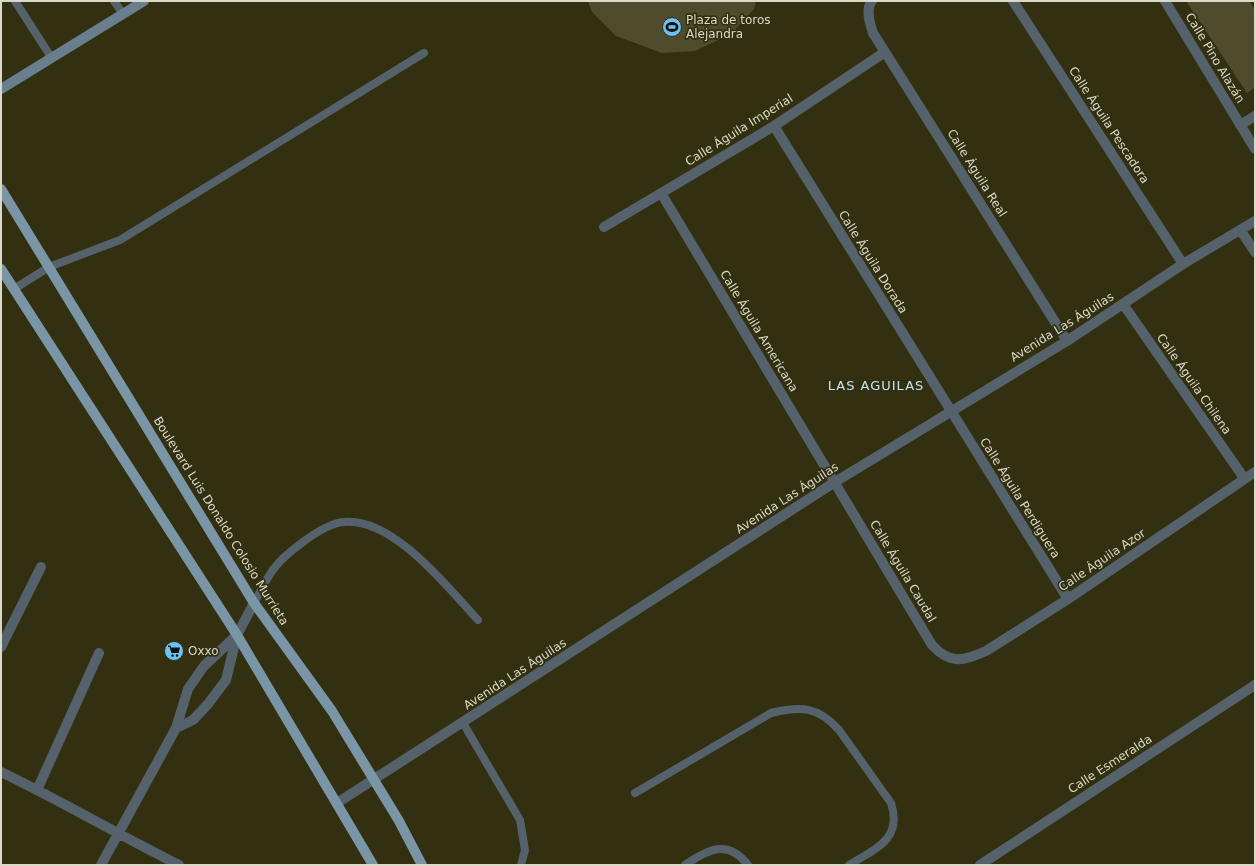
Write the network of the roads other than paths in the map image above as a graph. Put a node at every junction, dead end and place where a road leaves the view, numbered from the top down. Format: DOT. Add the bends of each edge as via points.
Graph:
graph roads {
  1 [pos="15,1"];
  2 [pos="114,1"];
  3 [pos="144,1"];
  4 [pos="872,1"];
  5 [pos="1013,1"];
  6 [pos="1165,1"];
  7 [pos="123,14"];
  8 [pos="885,52"];
  9 [pos="424,53"];
  10 [pos="51,57"];
  11 [pos="1,88"];
  12 [pos="1255,116"];
  13 [pos="1240,125"];
  14 [pos="774,126"];
  15 [pos="1255,149"];
  16 [pos="1,189"];
  17 [pos="660,193"];
  18 [pos="1255,221"];
  19 [pos="604,228"];
  20 [pos="1241,231"];
  21 [pos="1255,252"];
  22 [pos="1183,264"];
  23 [pos="50,267"];
  24 [pos="1,269"];
  25 [pos="14,289"];
  26 [pos="1123,304"];
  27 [pos="1067,341"];
  28 [pos="950,412"];
  29 [pos="1255,472"];
  30 [pos="1244,478"];
  31 [pos="835,482"];
  32 [pos="40,567"];
  33 [pos="1068,598"];
  34 [pos="254,603"];
  35 [pos="478,620"];
  36 [pos="237,635"];
  37 [pos="1,647"];
  38 [pos="99,654"];
  39 [pos="959,660"];
  40 [pos="1255,685"];
  41 [pos="463,723"];
  42 [pos="176,728"];
  43 [pos="1,772"];
  44 [pos="374,780"];
  45 [pos="37,790"];
  46 [pos="635,793"];
  47 [pos="337,803"];
  48 [pos="116,834"];
  49 [pos="101,865"];
  50 [pos="179,865"];
  51 [pos="373,865"];
  52 [pos="422,865"];
  53 [pos="521,865"];
  54 [pos="685,865"];
  55 [pos="748,865"];
  56 [pos="849,865"];
  57 [pos="980,865"];
  1 -- 10 [label="lane"];
  2 -- 7 [label="lane"];
  3 -- 7 [label="street"];
  4 -- 8 [label="street, Calle Águila Real" via="868,19"];
  5 -- 22 [label="street, Calle Águila Pescadora"];
  6 -- 13 [label="street, Calle Pino Alazán"];
  7 -- 10 [label="street"];
  8 -- 14 [label="street, Calle Águila Imperial"];
  8 -- 27 [label="street, Calle Águila Real"];
  9 -- 23 [label="lane" via="120,240"];
  10 -- 11 [label="street"];
  12 -- 13 [label="street"];
  13 -- 15 [label="street, Calle Pino Alazán"];
  14 -- 17 [label="street, Calle Águila Imperial"];
  14 -- 28 [label="street, Calle Águila Dorada"];
  16 -- 23 [label="main road, Boulevard Luis Donaldo Colosio Murrieta"];
  17 -- 19 [label="street, Calle Águila Imperial"];
  17 -- 31 [label="street, Calle Águila Americana"];
  18 -- 20 [label="street, Avenida Las Águilas"];
  20 -- 21 [label="street"];
  20 -- 22 [label="street, Avenida Las Águilas"];
  22 -- 26 [label="street, Avenida Las Águilas"];
  23 -- 25 [label="lane"];
  23 -- 34 [label="main road, Boulevard Luis Donaldo Colosio Murrieta"];
  24 -- 25 [label="main road"];
  25 -- 36 [label="main road"];
  26 -- 27 [label="street, Avenida Las Águilas"];
  26 -- 30 [label="street, Calle Águila Chilena"];
  27 -- 28 [label="street, Avenida Las Águilas"];
  28 -- 31 [label="street, Avenida Las Águilas"];
  28 -- 33 [label="street, Calle Águila Perdiguera"];
  29 -- 30 [label="street, Calle Águila Azor"];
  30 -- 33 [label="street, Calle Águila Azor"];
  31 -- 39 [label="street, Calle Águila Caudal" via="932,645 939,654"];
  31 -- 41 [label="street, Avenida Las Águilas"];
  32 -- 37 [label="street"];
  33 -- 39 [label="street, Calle Águila Azor" via="986,651"];
  34 -- 35 [label="lane" via="275,566 290,551 328,527 344,522 357,522 380,530 400,542 424,563"];
  34 -- 36 [label="street"];
  34 -- 44 [label="main road, Boulevard Luis Donaldo Colosio Murrieta" via="332,712"];
  36 -- 42 [label="street" via="204,666 188,689"];
  36 -- 42 [label="street" via="226,680 193,720"];
  36 -- 47 [label="main road"];
  38 -- 45 [label="street"];
  40 -- 57 [label="street, Calle Esmeralda"];
  41 -- 44 [label="street, Avenida Las Águilas"];
  41 -- 53 [label="lane" via="520,820 525,850"];
  42 -- 48 [label="street"];
  43 -- 45 [label="street"];
  44 -- 47 [label="street, Avenida Las Águilas"];
  44 -- 52 [label="main road, Boulevard Luis Donaldo Colosio Murrieta"];
  45 -- 48 [label="street"];
  46 -- 56 [label="lane" via="771,713 788,709 819,712 839,730 890,803 894,814 894,826 883,843"];
  47 -- 51 [label="main road"];
  48 -- 49 [label="street"];
  48 -- 50 [label="street"];
  54 -- 55 [label="lane" via="710,851 724,848 735,852"];
}
